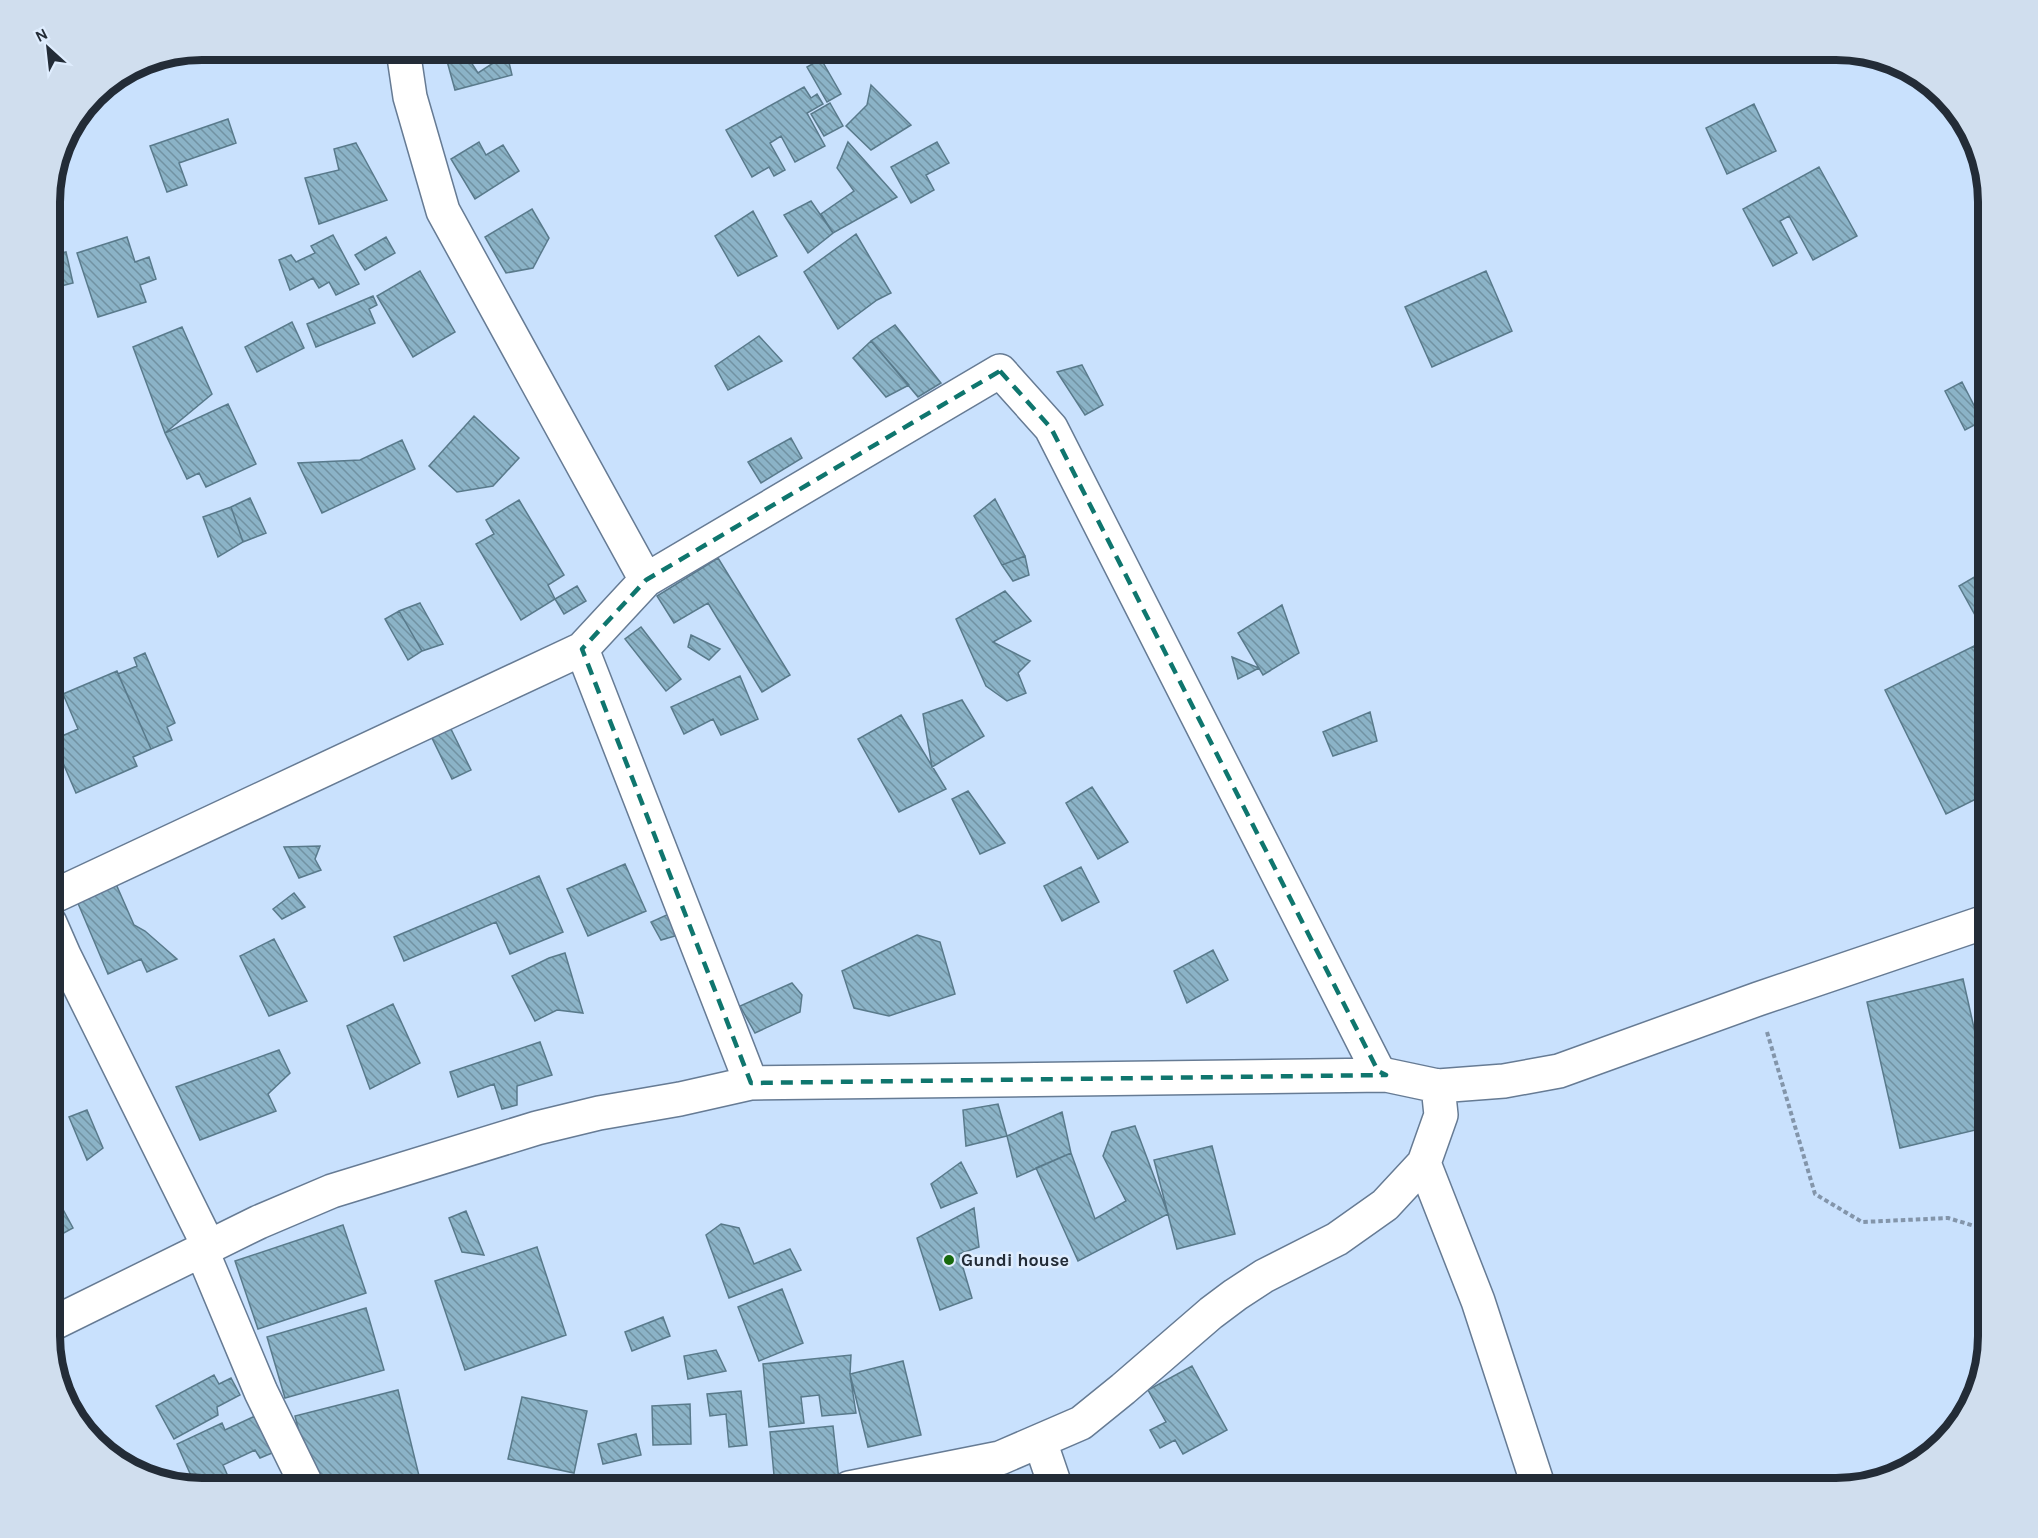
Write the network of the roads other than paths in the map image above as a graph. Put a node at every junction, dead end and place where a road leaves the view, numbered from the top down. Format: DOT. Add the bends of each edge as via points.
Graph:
graph roads {
  1 [pos="404,60"];
  2 [pos="646,580"];
  3 [pos="582,649"];
  4 [pos="60,893"];
  5 [pos="1978,925"];
  6 [pos="60,946"];
  7 [pos="1386,1075"];
  8 [pos="751,1083"];
  9 [pos="1438,1086"];
  10 [pos="1424,1163"];
  11 [pos="205,1249"];
  12 [pos="60,1319"];
  13 [pos="1040,1441"];
  14 [pos="303,1478"];
  15 [pos="899,1478"];
  16 [pos="1053,1478"];
  17 [pos="1536,1478"];
  1 -- 2 [label="street" via="410,97 444,211"];
  2 -- 3 [label="street"];
  2 -- 7 [label="street" via="1000,371 1051,428 1378,1071"];
  3 -- 4 [label="street"];
  3 -- 8 [label="street"];
  5 -- 9 [label="street" via="1559,1071 1504,1081"];
  6 -- 11 [label="street"];
  7 -- 8 [label="street"];
  7 -- 9 [label="street"];
  8 -- 11 [label="street" via="537,1128 332,1191"];
  9 -- 10 [label="street" via="1441,1115"];
  10 -- 13 [label="street" via="1385,1205 1337,1239 1235,1295 1081,1423"];
  10 -- 17 [label="street" via="1478,1301"];
  11 -- 12 [label="street"];
  11 -- 14 [label="street" via="261,1392"];
  13 -- 15 [label="street" via="1000,1458"];
  13 -- 16 [label="street"];
}
